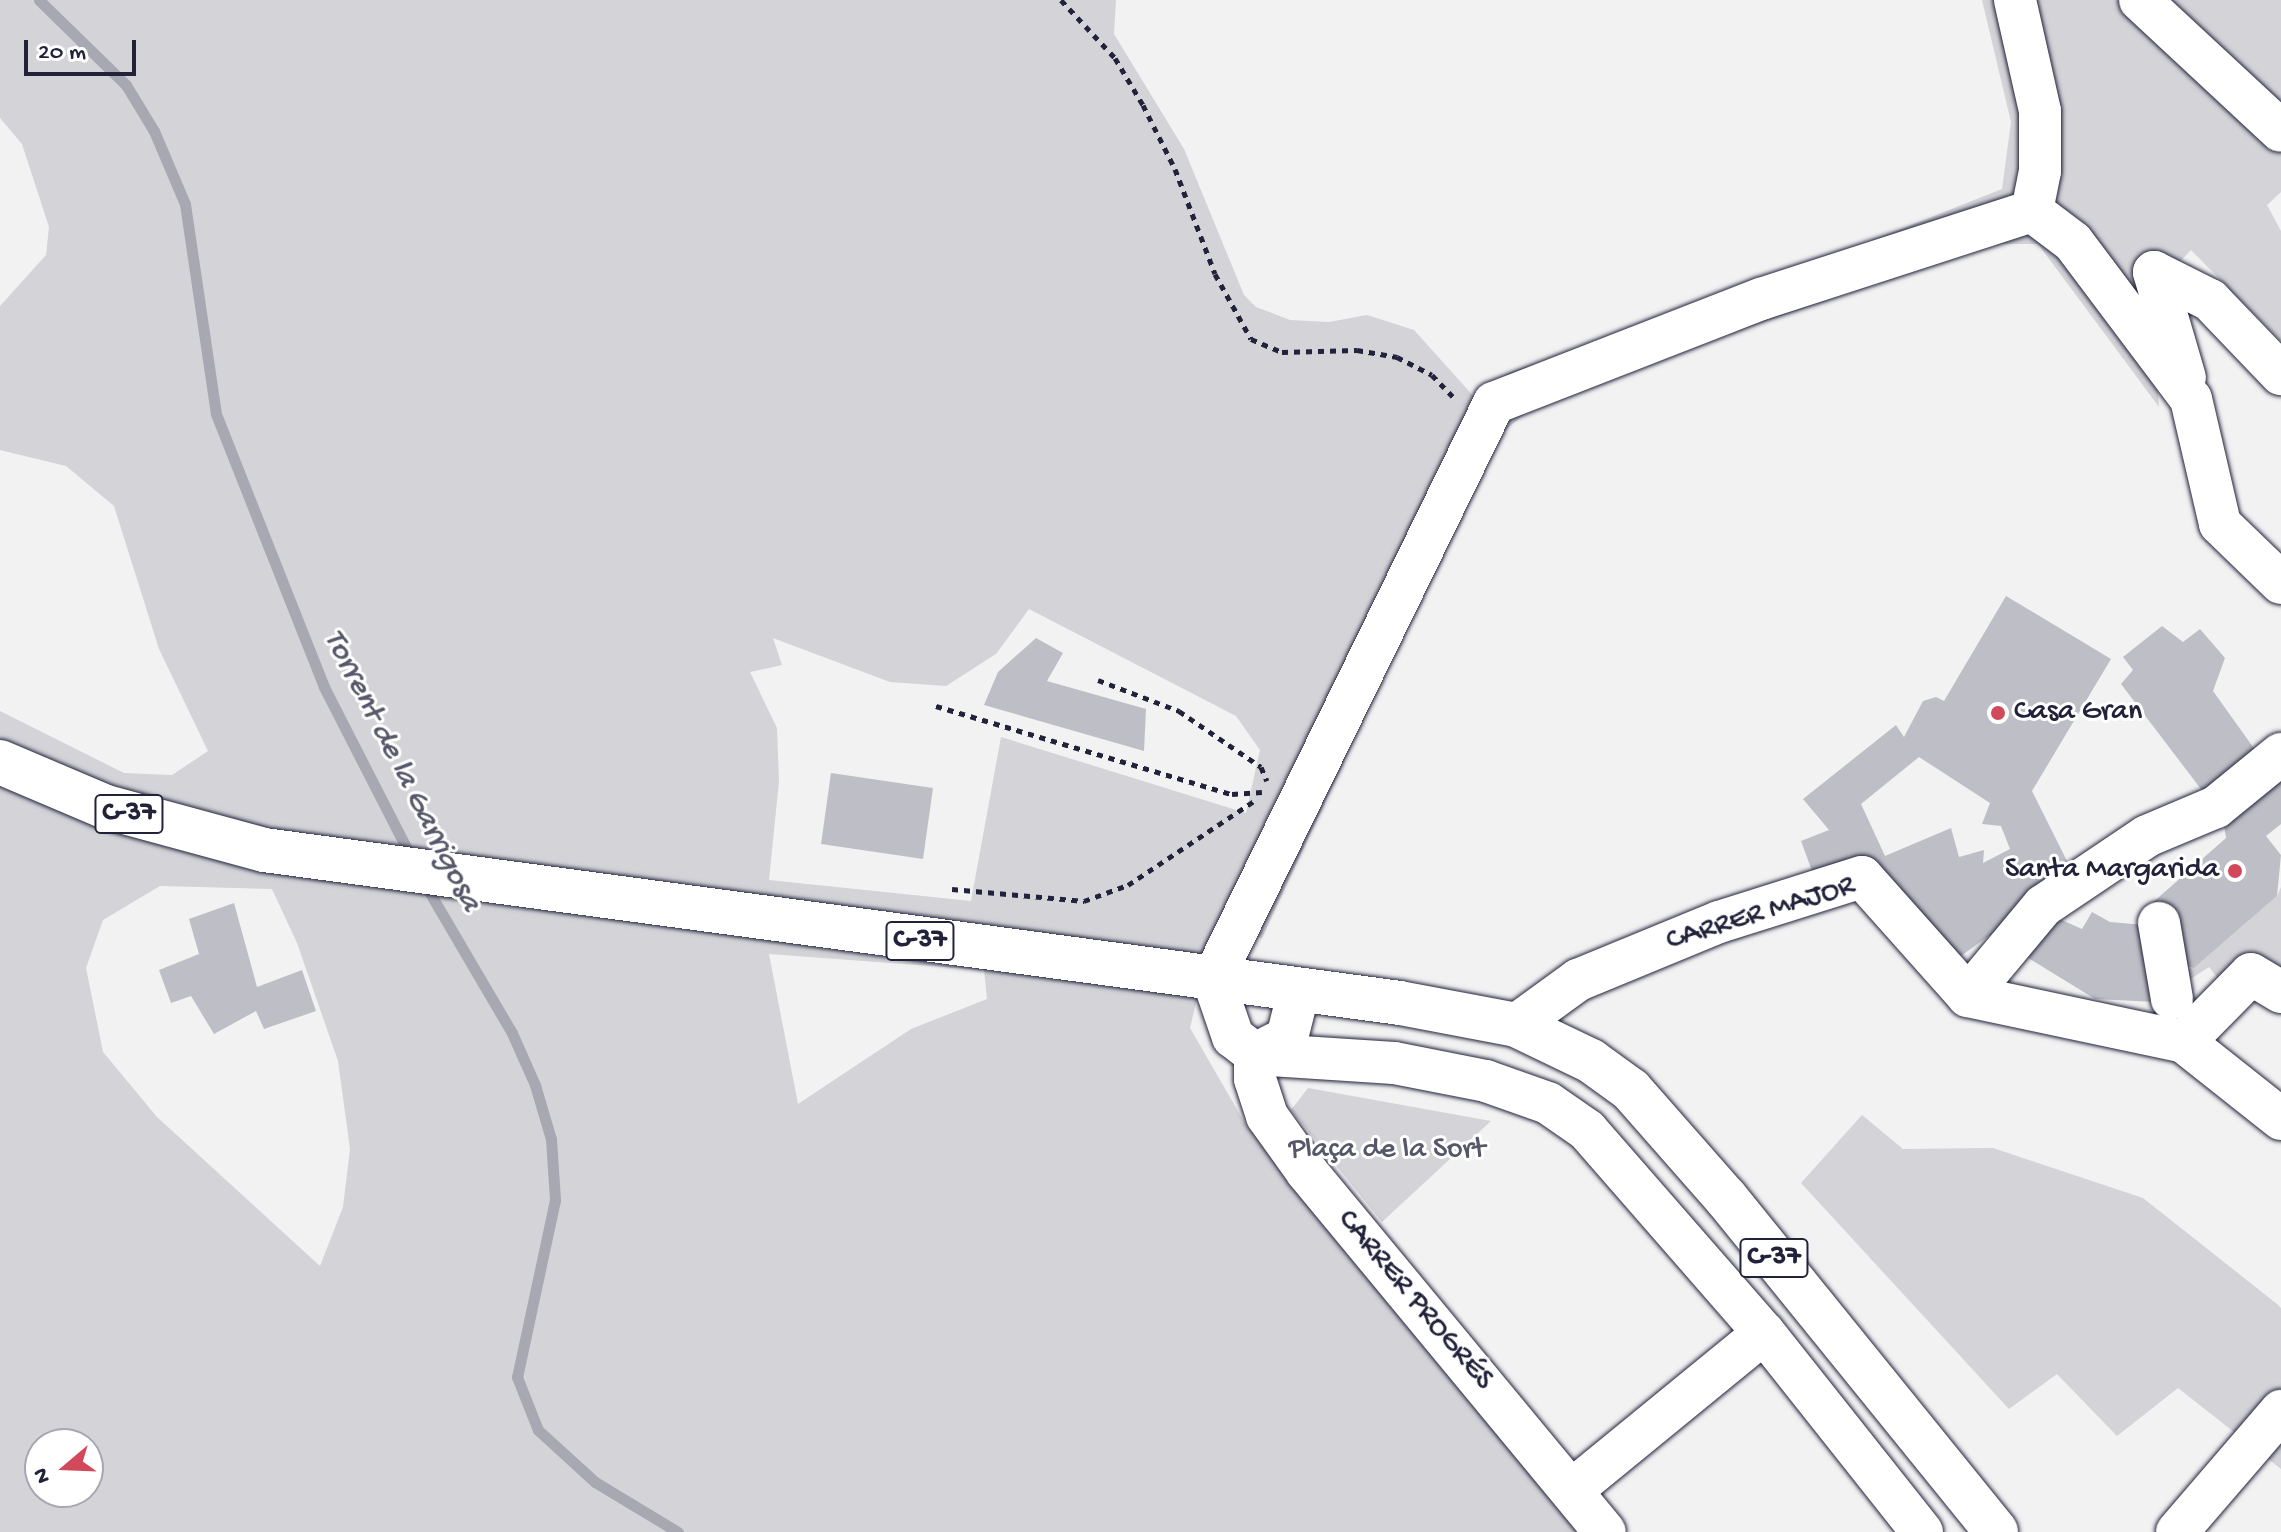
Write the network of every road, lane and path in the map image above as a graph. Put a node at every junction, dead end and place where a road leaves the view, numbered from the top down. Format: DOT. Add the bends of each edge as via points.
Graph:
graph roads {
  1 [pos="1061,0"];
  2 [pos="2015,0"];
  3 [pos="2140,0"];
  4 [pos="2279,134"];
  5 [pos="2032,211"];
  6 [pos="2281,374"];
  7 [pos="2191,399"];
  8 [pos="1477,437"];
  9 [pos="2281,583"];
  10 [pos="1098,680"];
  11 [pos="936,706"];
  12 [pos="2281,754"];
  13 [pos="0,762"];
  14 [pos="1271,791"];
  15 [pos="952,889"];
  16 [pos="2159,923"];
  17 [pos="1213,979"];
  18 [pos="1299,990"];
  19 [pos="2281,992"];
  20 [pos="1968,996"];
  21 [pos="2179,1023"];
  22 [pos="1516,1025"];
  23 [pos="1255,1054"];
  24 [pos="2281,1119"];
  25 [pos="1764,1333"];
  26 [pos="2281,1411"];
  27 [pos="1572,1490"];
  28 [pos="1605,1532"];
  29 [pos="1922,1532"];
  30 [pos="1996,1532"];
  31 [pos="2177,1532"];
  1 -- 8 [label="path" via="1115,58 1143,105 1219,283 1251,339 1282,352 1377,352 1414,364 1445,388"];
  2 -- 5 [label="street" via="2040,111 2040,171"];
  3 -- 4 [label="street"];
  5 -- 7 [label="street" via="2073,242"];
  5 -- 8 [label="street" via="1761,299 1494,403"];
  6 -- 7 [label="street" via="2210,300 2154,272"];
  7 -- 9 [label="street" via="2220,524"];
  8 -- 17 [label="street"];
  10 -- 14 [label="path" via="1179,711 1261,767"];
  11 -- 14 [label="path" via="1232,794"];
  12 -- 20 [label="street" via="2216,807 2147,836 2043,906"];
  13 -- 17 [label="main road, C-37" via="106,807 264,850"];
  14 -- 15 [label="path" via="1128,885 1084,901"];
  16 -- 21 [label="street"];
  17 -- 18 [label="main road, C-37"];
  17 -- 23 [label="street" via="1233,1037"];
  18 -- 22 [label="main road, C-37" via="1469,1012"];
  18 -- 23 [label="street" via="1287,1038"];
  19 -- 21 [label="street" via="2251,974"];
  20 -- 21 [label="street"];
  20 -- 22 [label="street, CARRER MAJOR" via="1862,877 1719,922 1578,980"];
  21 -- 24 [label="street"];
  22 -- 30 [label="main road, C-37" via="1580,1055 1631,1090 1726,1198"];
  23 -- 25 [label="street" via="1394,1063 1486,1081 1548,1103 1587,1130"];
  23 -- 27 [label="street, CARRER PROGRÉS" via="1255,1079 1267,1116 1307,1172"];
  25 -- 27 [label="street"];
  25 -- 29 [label="street"];
  26 -- 31 [label="street"];
  27 -- 28 [label="street, CARRER PROGRÉS"];
}
